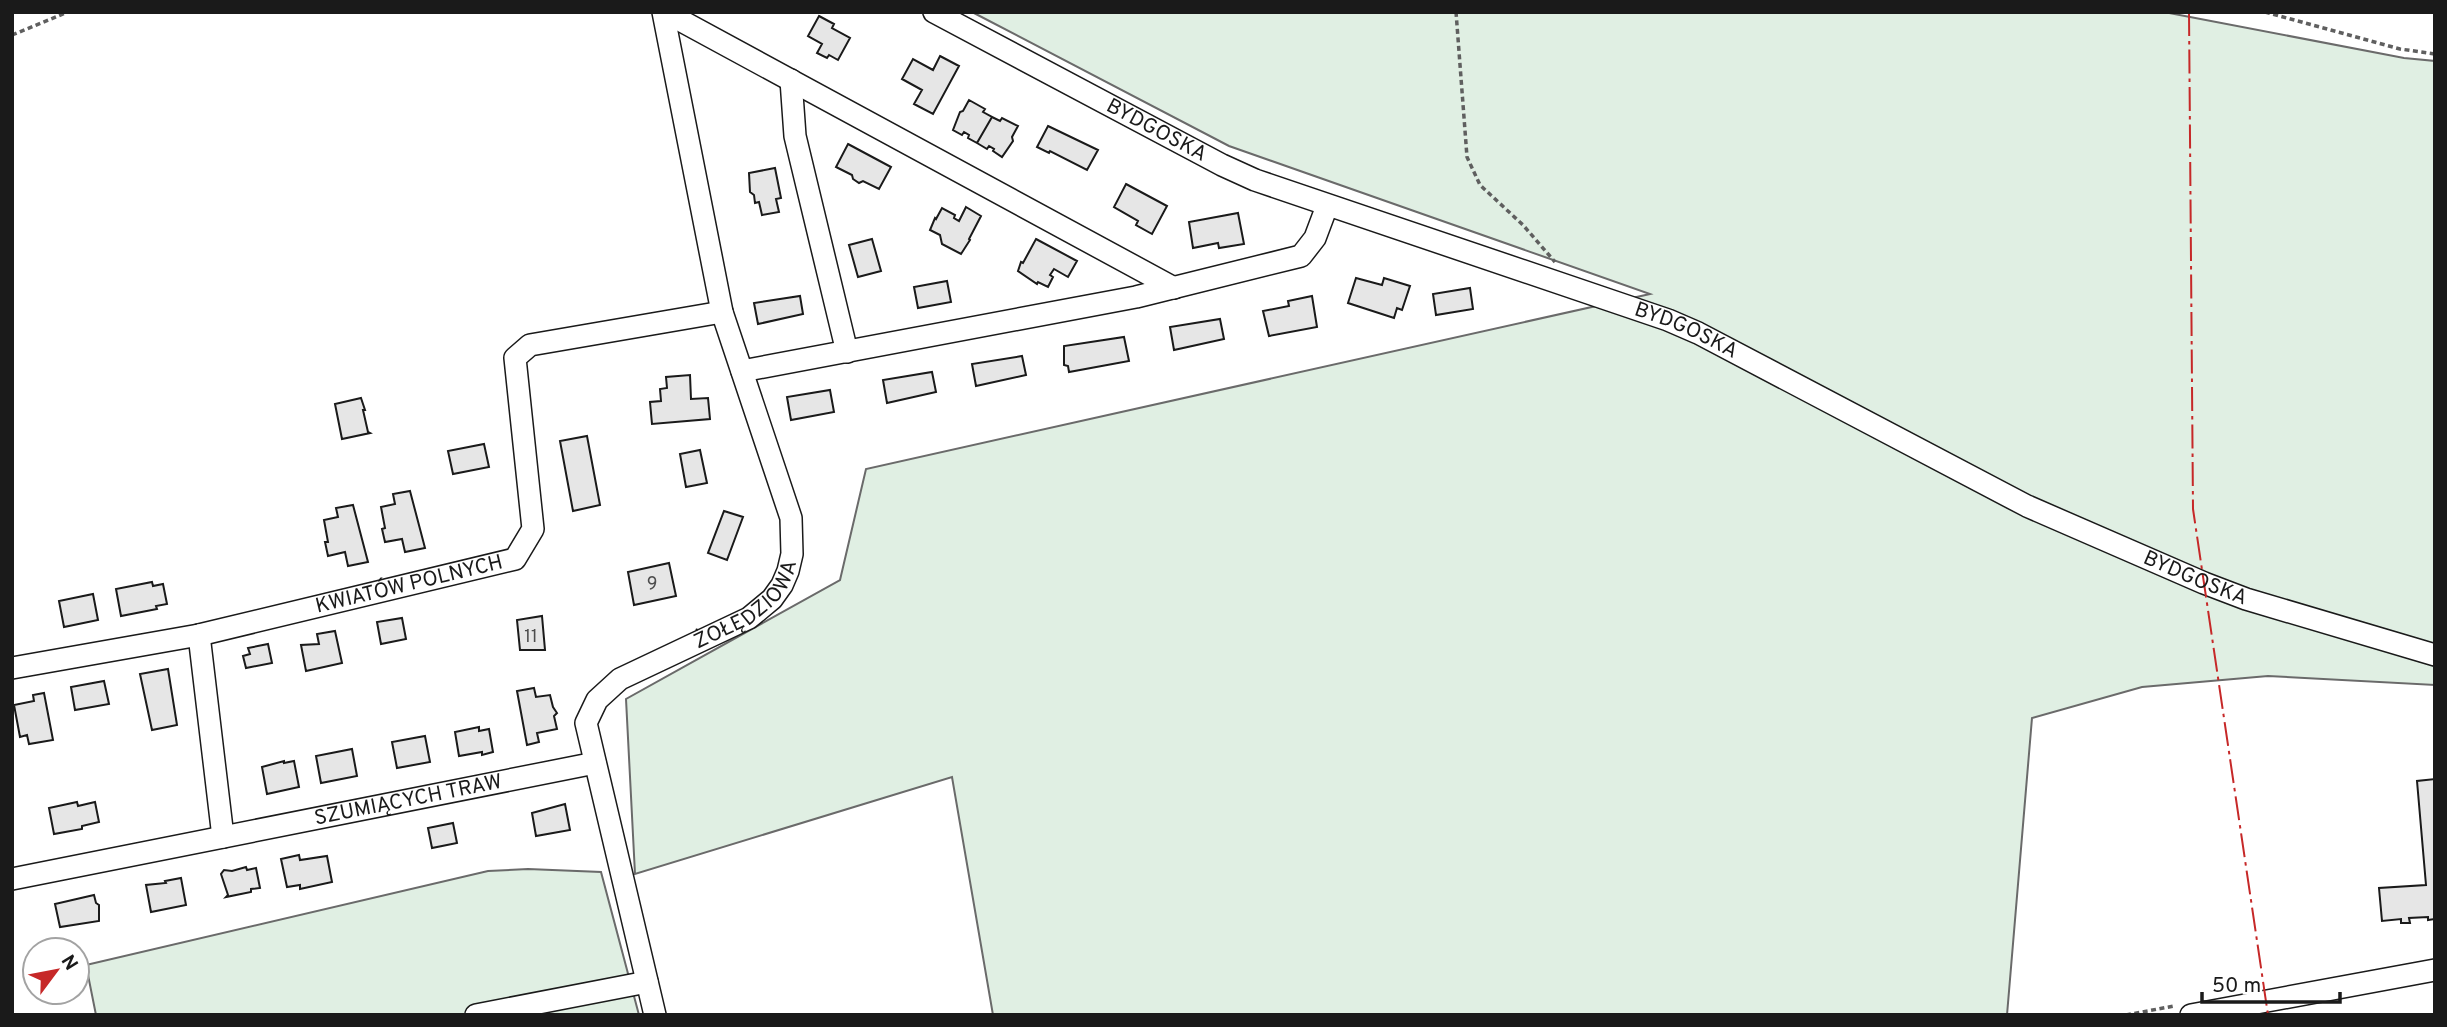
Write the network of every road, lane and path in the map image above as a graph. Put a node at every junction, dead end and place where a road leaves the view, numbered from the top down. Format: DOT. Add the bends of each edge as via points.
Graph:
graph roads {
  1 [pos="68,12"];
  2 [pos="664,12"];
  3 [pos="933,12"];
  4 [pos="1456,12"];
  5 [pos="2265,12"];
  6 [pos="12,35"];
  7 [pos="2435,54"];
  8 [pos="791,80"];
  9 [pos="1327,206"];
  10 [pos="1563,283"];
  11 [pos="1174,288"];
  12 [pos="722,312"];
  13 [pos="847,352"];
  14 [pos="742,371"];
  15 [pos="199,635"];
  16 [pos="2435,655"];
  17 [pos="12,668"];
  18 [pos="595,763"];
  19 [pos="222,837"];
  20 [pos="12,879"];
  21 [pos="2435,970"];
  22 [pos="647,982"];
  23 [pos="476,1015"];
  24 [pos="655,1015"];
  25 [pos="2191,1015"];
  1 -- 6 [label="path"];
  2 -- 8 [label="street"];
  2 -- 12 [label="street, ŻOŁĘDZIOWA"];
  3 -- 9 [label="street, BYDGOSKA" via="1222,165"];
  4 -- 10 [label="path" via="1467,157 1480,185 1549,252"];
  5 -- 7 [label="path" via="2400,50"];
  8 -- 11 [label="street"];
  8 -- 13 [label="street" via="795,136"];
  9 -- 10 [label="street, BYDGOSKA"];
  9 -- 11 [label="street" via="1315,238 1301,256"];
  10 -- 16 [label="street, BYDGOSKA" via="1698,333 2027,506 2204,583"];
  11 -- 13 [label="street"];
  12 -- 14 [label="street, ŻOŁĘDZIOWA"];
  12 -- 15 [label="street, KWIATÓW POLNYCH" via="530,345 515,358 533,529 515,559"];
  13 -- 14 [label="street"];
  14 -- 18 [label="street, ŻOŁĘDZIOWA" via="791,518 788,571 772,599 749,618 620,680 597,700 586,723"];
  15 -- 17 [label="street, KWIATÓW POLNYCH"];
  15 -- 19 [label="street"];
  18 -- 19 [label="street, SZUMIĄCYCH TRAW"];
  18 -- 22 [label="street, ŻOŁĘDZIOWA"];
  19 -- 20 [label="street, SZUMIĄCYCH TRAW"];
  21 -- 25 [label="street"];
  22 -- 23 [label="street"];
  22 -- 24 [label="street, ŻOŁĘDZIOWA"];
}
